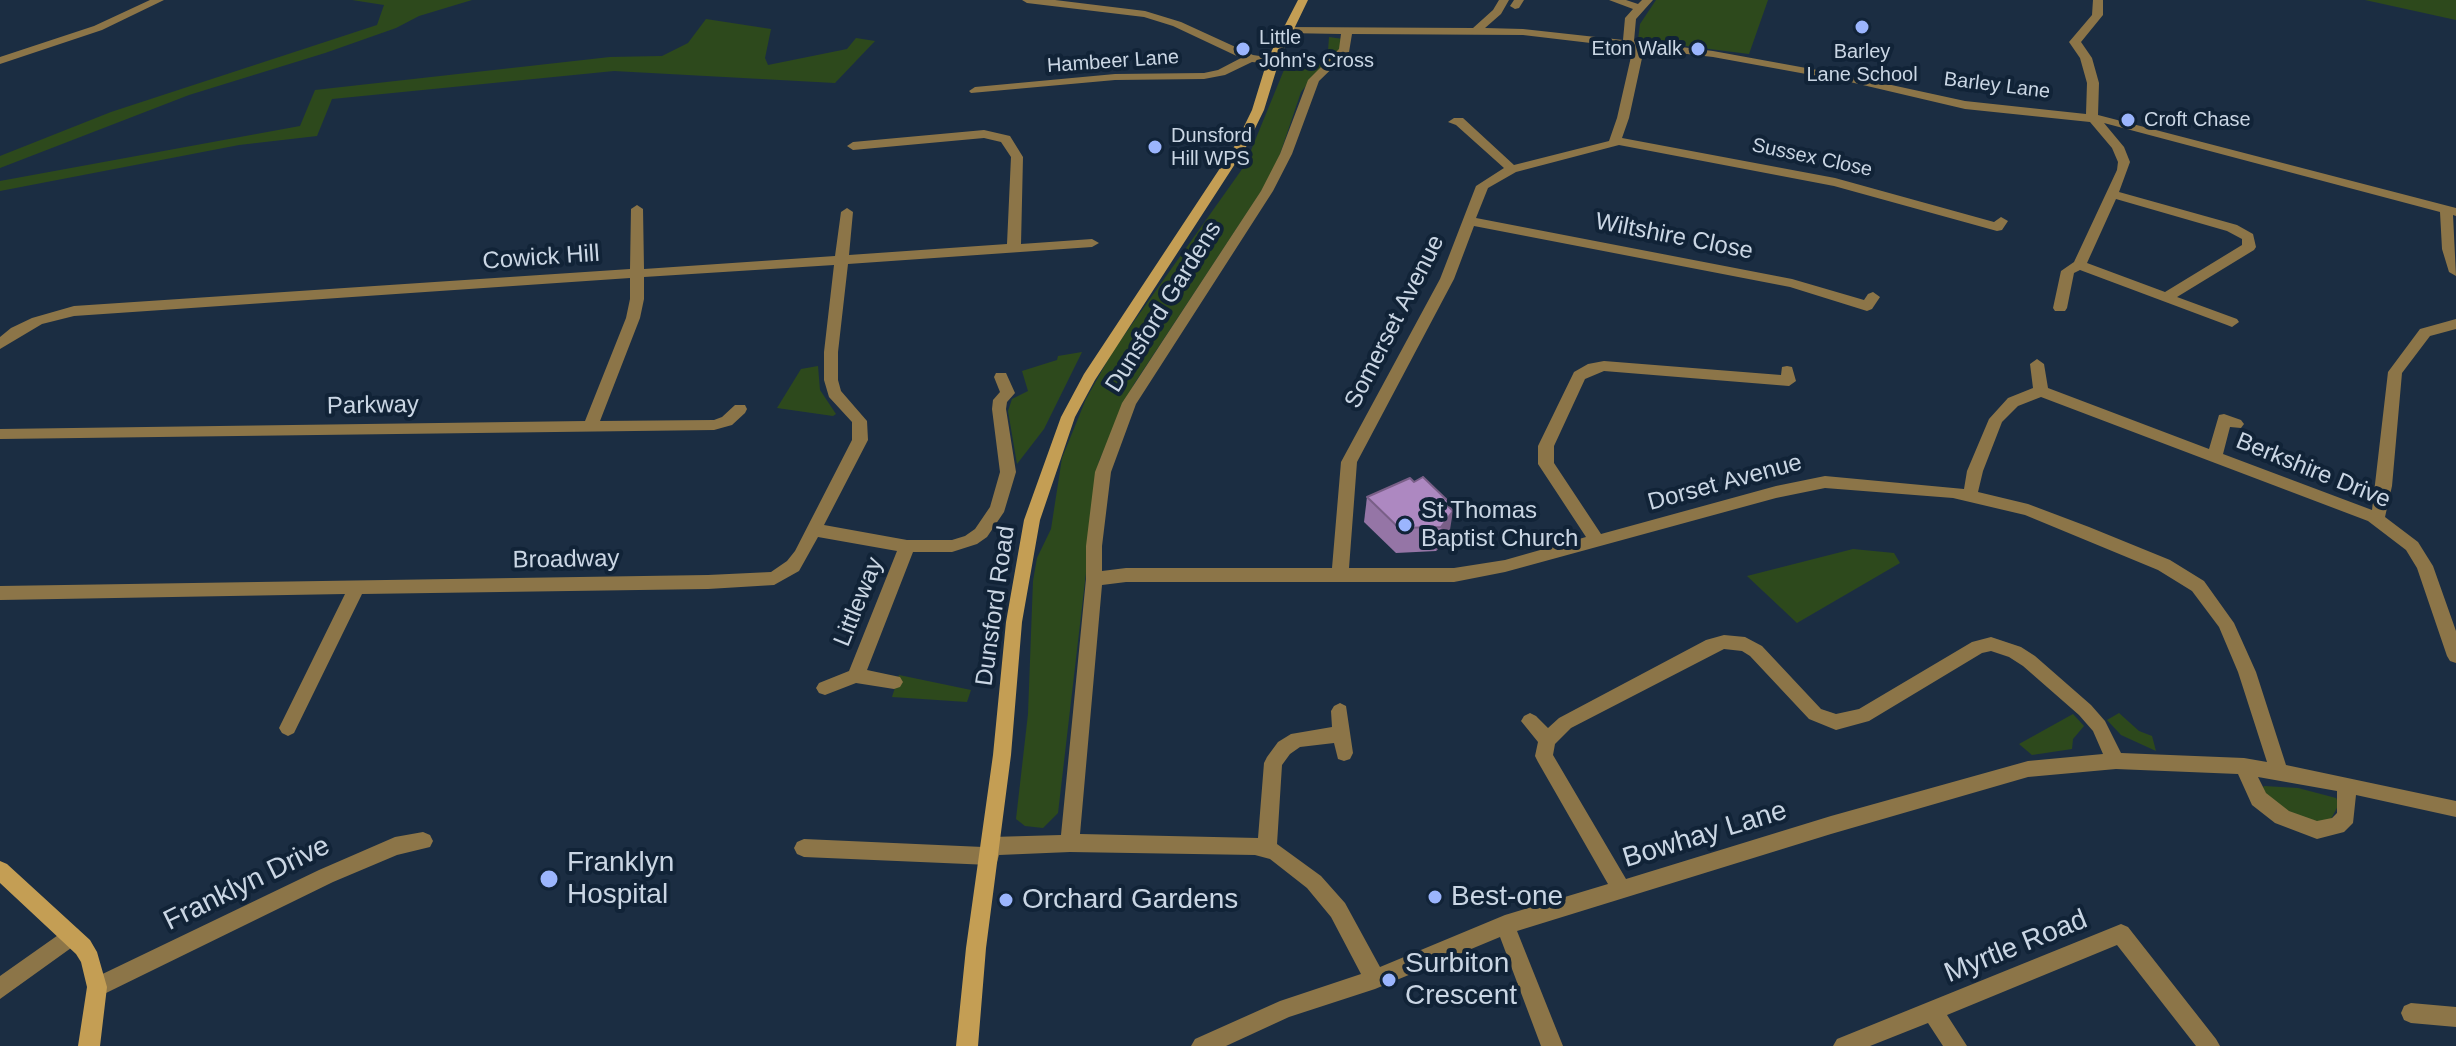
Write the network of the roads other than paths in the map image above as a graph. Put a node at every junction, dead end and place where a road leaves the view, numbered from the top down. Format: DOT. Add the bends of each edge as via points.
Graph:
graph roads {
  1 [pos="159,0"];
  2 [pos="1027,0"];
  3 [pos="1303,0"];
  4 [pos="1614,0"];
  5 [pos="2098,0"];
  6 [pos="1512,2"];
  7 [pos="1644,4"];
  8 [pos="1286,30"];
  9 [pos="1477,30"];
  10 [pos="1347,32"];
  11 [pos="1634,44"];
  12 [pos="1250,58"];
  13 [pos="0,61"];
  14 [pos="1273,61"];
  15 [pos="975,91"];
  16 [pos="2092,116"];
  17 [pos="1461,120"];
  18 [pos="1616,141"];
  19 [pos="853,146"];
  20 [pos="1512,169"];
  21 [pos="2112,194"];
  22 [pos="637,209"];
  23 [pos="2451,210"];
  24 [pos="847,212"];
  25 [pos="1470,221"];
  26 [pos="1997,228"];
  27 [pos="1092,243"];
  28 [pos="1014,246"];
  29 [pos="844,259"];
  30 [pos="2079,265"];
  31 [pos="2456,272"];
  32 [pos="638,274"];
  33 [pos="2168,296"];
  34 [pos="1868,305"];
  35 [pos="2060,308"];
  36 [pos="2232,322"];
  37 [pos="2456,324"];
  38 [pos="0,344"];
  39 [pos="2037,364"];
  40 [pos="1001,377"];
  41 [pos="1789,381"];
  42 [pos="2041,391"];
  43 [pos="740,409"];
  44 [pos="2208,413"];
  45 [pos="590,428"];
  46 [pos="0,434"];
  47 [pos="2215,457"];
  48 [pos="1970,495"];
  49 [pos="2374,517"];
  50 [pos="815,530"];
  51 [pos="1598,542"];
  52 [pos="907,546"];
  53 [pos="1340,575"];
  54 [pos="1094,579"];
  55 [pos="357,587"];
  56 [pos="0,593"];
  57 [pos="2455,653"];
  58 [pos="856,676"];
  59 [pos="894,682"];
  60 [pos="825,688"];
  61 [pos="1340,711"];
  62 [pos="1530,721"];
  63 [pos="288,728"];
  64 [pos="1547,740"];
  65 [pos="2116,761"];
  66 [pos="2244,766"];
  67 [pos="2279,772"];
  68 [pos="2344,784"];
  69 [pos="2456,809"];
  70 [pos="423,841"];
  71 [pos="1070,843"];
  72 [pos="804,848"];
  73 [pos="1267,849"];
  74 [pos="991,851"];
  75 [pos="0,870"];
  76 [pos="1622,891"];
  77 [pos="1505,925"];
  78 [pos="71,936"];
  79 [pos="1375,979"];
  80 [pos="97,987"];
  81 [pos="0,989"];
  82 [pos="1932,1011"];
  83 [pos="2411,1013"];
  84 [pos="2456,1017"];
  85 [pos="89,1046"];
  86 [pos="967,1046"];
  87 [pos="1202,1046"];
  88 [pos="1552,1046"];
  89 [pos="1844,1046"];
  90 [pos="1956,1046"];
  91 [pos="2209,1046"];
  1 -- 13 [label="street"];
  2 -- 12 [label="street" via="1145,14"];
  3 -- 8 [label="main road, Dunsford Road"];
  4 -- 7 [label="street"];
  5 -- 16 [label="street" via="2097,15 2075,42 2093,83"];
  6 -- 9 [label="street"];
  7 -- 11 [label="street" via="1631,18"];
  8 -- 10 [label="street, Barley Lane"];
  8 -- 14 [label="main road, Dunsford Road"];
  9 -- 10 [label="street, Barley Lane"];
  9 -- 11 [label="street, Barley Lane"];
  10 -- 54 [label="street, Dunsford Gardens" via="1345,50 1314,80 1267,191 1129,403 1103,472"];
  11 -- 16 [label="street, Barley Lane" via="1850,79 1985,109"];
  11 -- 18 [label="street"];
  12 -- 14 [label="street"];
  12 -- 15 [label="street, Hambeer Lane" via="1204,76 1115,77"];
  14 -- 74 [label="main road, Dunsford Road" via="1240,147 1068,417 1032,520 1022,568"];
  16 -- 21 [label="street" via="2124,162"];
  16 -- 23 [label="street, Barley Lane"];
  17 -- 20 [label="street"];
  18 -- 20 [label="street, Somerset Avenue"];
  18 -- 26 [label="street, Sussex Close" via="1835,182"];
  19 -- 28 [label="street" via="984,134 1006,139 1017,157"];
  20 -- 25 [label="street, Somerset Avenue" via="1482,186"];
  21 -- 30 [label="street"];
  21 -- 33 [label="street" via="2248,237 2249,247"];
  22 -- 32 [label="street"];
  23 -- 31 [label="street" via="2449,249"];
  24 -- 29 [label="street"];
  25 -- 34 [label="street, Wiltshire Close" via="1792,283"];
  25 -- 53 [label="street, Somerset Avenue" via="1447,279 1349,462"];
  27 -- 28 [label="street, Cowick Hill"];
  28 -- 29 [label="street, Cowick Hill"];
  29 -- 32 [label="street, Cowick Hill"];
  29 -- 50 [label="street, Broadway" via="831,380 861,432"];
  30 -- 33 [label="street"];
  30 -- 35 [label="street" via="2068,271"];
  32 -- 38 [label="street, Cowick Hill" via="74,311 37,321"];
  32 -- 45 [label="street" via="633,318"];
  33 -- 36 [label="street"];
  37 -- 49 [label="street" via="2425,332 2395,372 2384,486"];
  39 -- 42 [label="street"];
  40 -- 52 [label="street" via="1008,393 999,409 1008,472 998,508 971,540 952,546"];
  41 -- 51 [label="street" via="1604,366 1579,376 1546,446 1546,464"];
  42 -- 47 [label="street, Berkshire Drive"];
  42 -- 48 [label="street" via="2013,402 1996,419"];
  43 -- 45 [label="street, Parkway" via="714,425"];
  44 -- 47 [label="street, Berkshire Drive" via="2230,421"];
  45 -- 46 [label="street, Parkway"];
  47 -- 49 [label="street, Berkshire Drive"];
  48 -- 51 [label="street, Dorset Avenue" via="1825,482"];
  48 -- 67 [label="street, Dorset Avenue" via="2083,531 2164,565 2198,586 2226,623"];
  49 -- 57 [label="street, Berkshire Drive" via="2412,546 2425,566"];
  50 -- 52 [label="street"];
  50 -- 55 [label="street, Broadway" via="793,566 763,580"];
  51 -- 53 [label="street, Dorset Avenue" via="1464,574"];
  52 -- 58 [label="street, Littleway"];
  53 -- 54 [label="street, Dorset Avenue"];
  54 -- 71 [label="street, Dunsford Gardens"];
  55 -- 56 [label="street, Broadway"];
  55 -- 63 [label="street"];
  58 -- 59 [label="street, Littleway"];
  58 -- 60 [label="street, Littleway"];
  61 -- 73 [label="street" via="1343,744 1297,740 1273,763"];
  62 -- 64 [label="street"];
  64 -- 65 [label="street" via="1565,723 1724,642 1756,651 1815,714 1836,722 1863,716 1991,644 2029,661 2085,710"];
  64 -- 76 [label="street" via="1544,756"];
  65 -- 66 [label="street, Bowhay Lane"];
  65 -- 76 [label="street, Bowhay Lane" via="2015,772"];
  66 -- 67 [label="street, Bowhay Lane"];
  66 -- 68 [label="street" via="2259,799 2282,817 2317,830 2337,826 2346,817"];
  67 -- 68 [label="street, Bowhay Lane"];
  68 -- 69 [label="street, Bowhay Lane"];
  70 -- 80 [label="street, Franklyn Drive" via="395,846 326,876"];
  71 -- 73 [label="street"];
  71 -- 74 [label="street"];
  72 -- 74 [label="street"];
  73 -- 79 [label="street" via="1314,882 1338,910"];
  74 -- 86 [label="main road, Dunsford Road"];
  75 -- 78 [label="main road"];
  76 -- 77 [label="street, Bowhay Lane"];
  77 -- 79 [label="street, Bowhay Lane"];
  77 -- 88 [label="street"];
  78 -- 80 [label="main road" via="90,959"];
  78 -- 81 [label="street"];
  79 -- 87 [label="street, Bowhay Lane" via="1287,1008"];
  80 -- 85 [label="main road"];
  82 -- 89 [label="street, Myrtle Road"];
  82 -- 90 [label="street"];
  82 -- 91 [label="street, Myrtle Road" via="2121,934"];
  83 -- 84 [label="street"];
}
